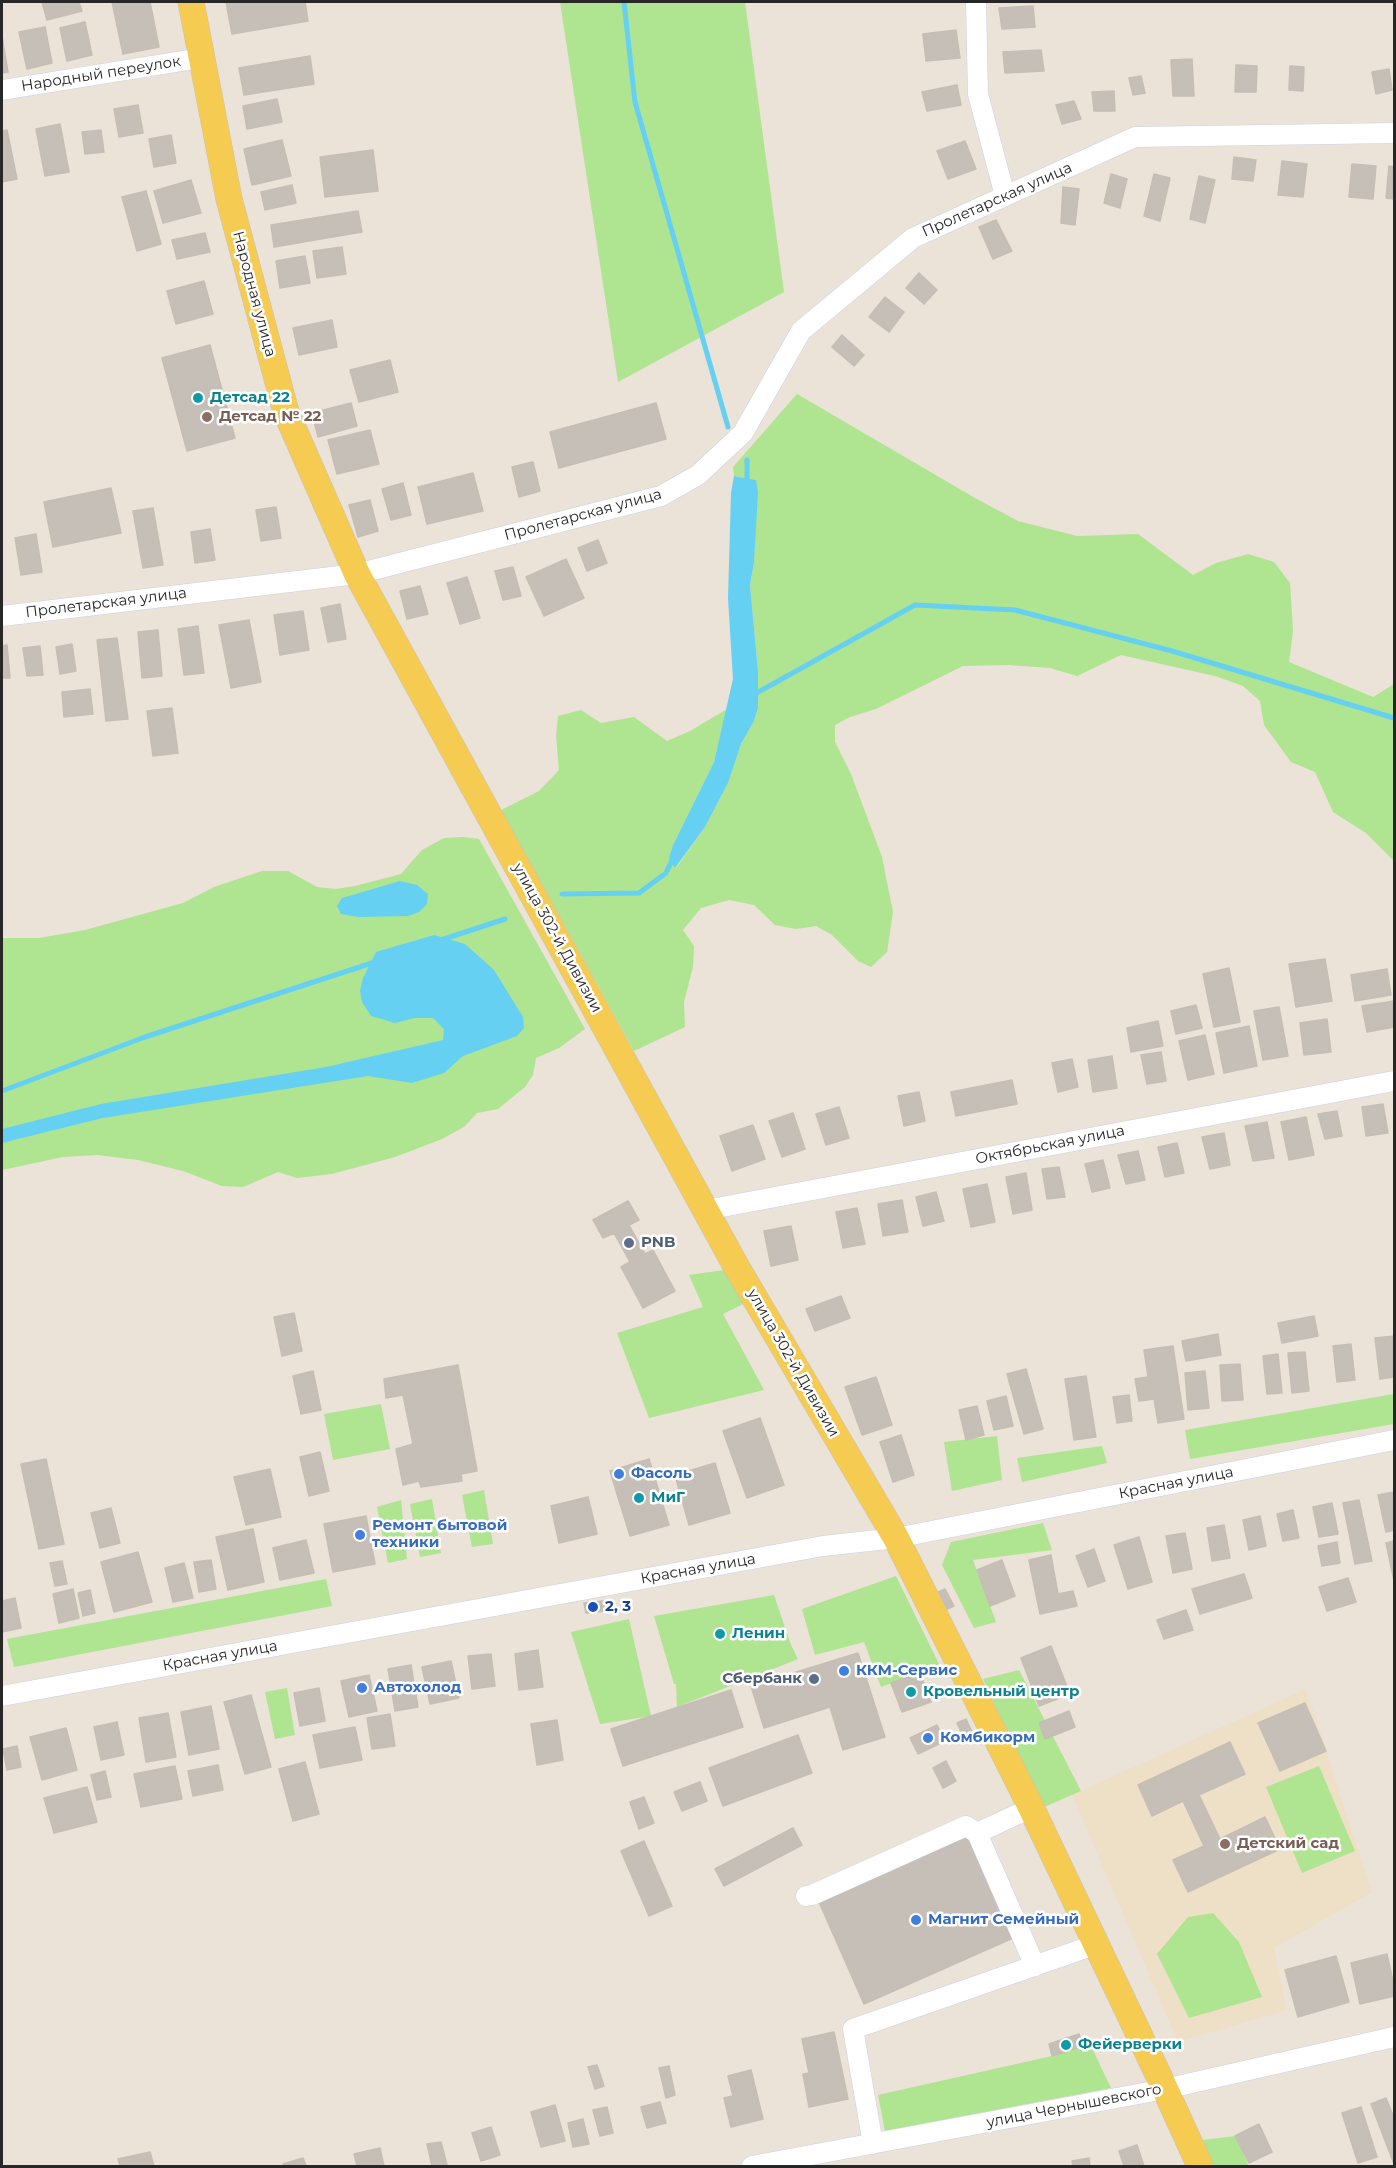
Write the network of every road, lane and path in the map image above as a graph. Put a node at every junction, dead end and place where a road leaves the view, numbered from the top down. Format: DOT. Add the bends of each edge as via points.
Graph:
graph roads {
  1 [pos="191,2"];
  2 [pos="976,2"];
  3 [pos="201,58"];
  4 [pos="2,90"];
  5 [pos="1395,133"];
  6 [pos="1005,196"];
  7 [pos="357,574"];
  8 [pos="2,616"];
  9 [pos="1395,1081"];
  10 [pos="706,1210"];
  11 [pos="1395,1440"];
  12 [pos="896,1538"];
  13 [pos="2,1696"];
  14 [pos="1031,1808"];
  15 [pos="977,1833"];
  16 [pos="806,1896"];
  17 [pos="1096,1944"];
  18 [pos="1035,1966"];
  19 [pos="1395,2037"];
  20 [pos="1165,2089"];
  21 [pos="873,2144"];
  22 [pos="752,2166"];
  23 [pos="1200,2166"];
  1 -- 3 [label="main road, Народная улица"];
  2 -- 6 [label="street" via="978,94"];
  3 -- 4 [label="street, Народный переулок"];
  3 -- 7 [label="main road, Народная улица" via="229,199 286,412"];
  5 -- 6 [label="street, Пролетарская улица" via="1136,137"];
  6 -- 7 [label="street, Пролетарская улица" via="913,238 801,331 743,433 698,475 662,496"];
  7 -- 8 [label="street, Пролетарская улица"];
  7 -- 10 [label="main road, улица 302-й Дивизии"];
  9 -- 10 [label="street, Октябрьская улица"];
  10 -- 12 [label="main road, улица 302-й Дивизии"];
  11 -- 12 [label="street, Красная улица"];
  12 -- 13 [label="street, Красная улица" via="823,1546"];
  12 -- 14 [label="main road, улица 302-й Дивизии"];
  14 -- 15 [label="street"];
  14 -- 17 [label="main road, улица 302-й Дивизии"];
  15 -- 16 [label="street" via="966,1826"];
  15 -- 18 [label="street"];
  17 -- 18 [label="street"];
  17 -- 20 [label="main road, улица 302-й Дивизии"];
  18 -- 21 [label="street" via="853,2030"];
  19 -- 20 [label="street, улица Чернышевского"];
  20 -- 21 [label="street, улица Чернышевского"];
  20 -- 23 [label="main road, улица 302-й Дивизии"];
  21 -- 22 [label="street, улица Чернышевского"];
}
